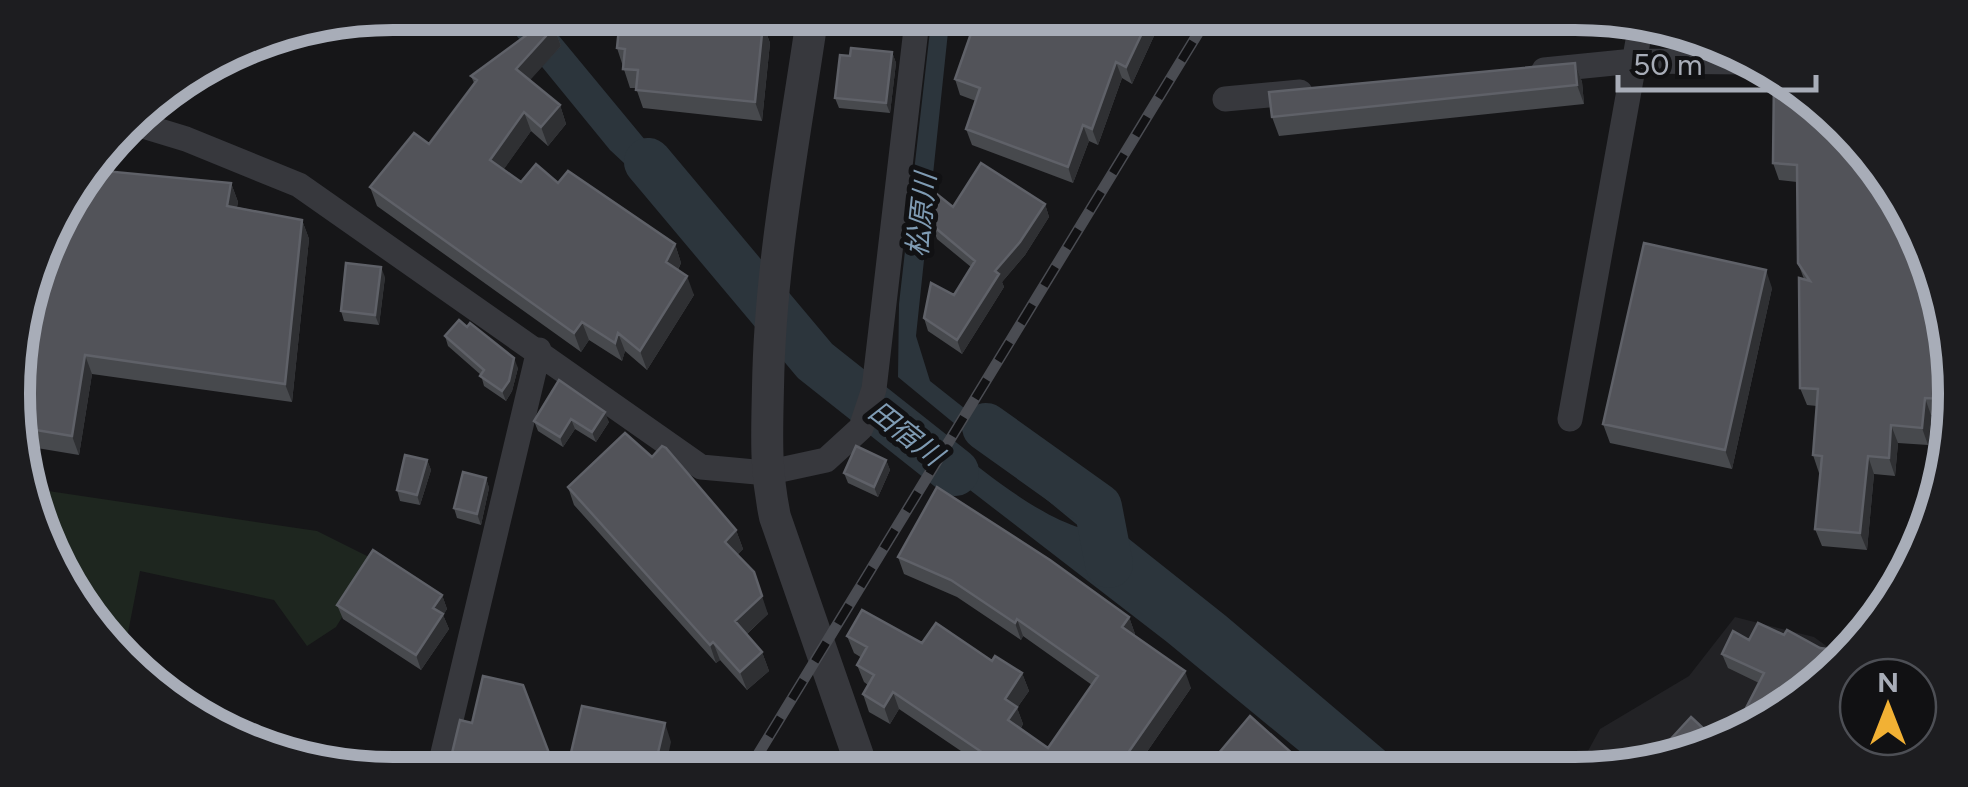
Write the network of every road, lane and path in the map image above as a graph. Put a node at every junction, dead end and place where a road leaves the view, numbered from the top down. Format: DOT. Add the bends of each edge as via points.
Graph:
graph roads {
  1 [pos="810,30"];
  2 [pos="916,30"];
  3 [pos="1639,36"];
  4 [pos="1634,61"];
  5 [pos="1723,62"];
  6 [pos="1518,72"];
  7 [pos="1323,90"];
  8 [pos="1226,99"];
  9 [pos="146,127"];
  10 [pos="539,350"];
  11 [pos="1570,419"];
  12 [pos="766,473"];
  13 [pos="442,757"];
  14 [pos="858,757"];
  1 -- 12 [label="street" via="774,282"];
  2 -- 12 [label="street" via="874,389 861,428 826,460"];
  3 -- 4 [label="street"];
  4 -- 5 [label="street"];
  4 -- 6 [label="street"];
  4 -- 11 [label="street"];
  7 -- 8 [label="street"];
  9 -- 10 [label="street" via="299,185"];
  10 -- 12 [label="street" via="702,466"];
  10 -- 13 [label="street"];
  12 -- 14 [label="street" via="775,517"];
}
